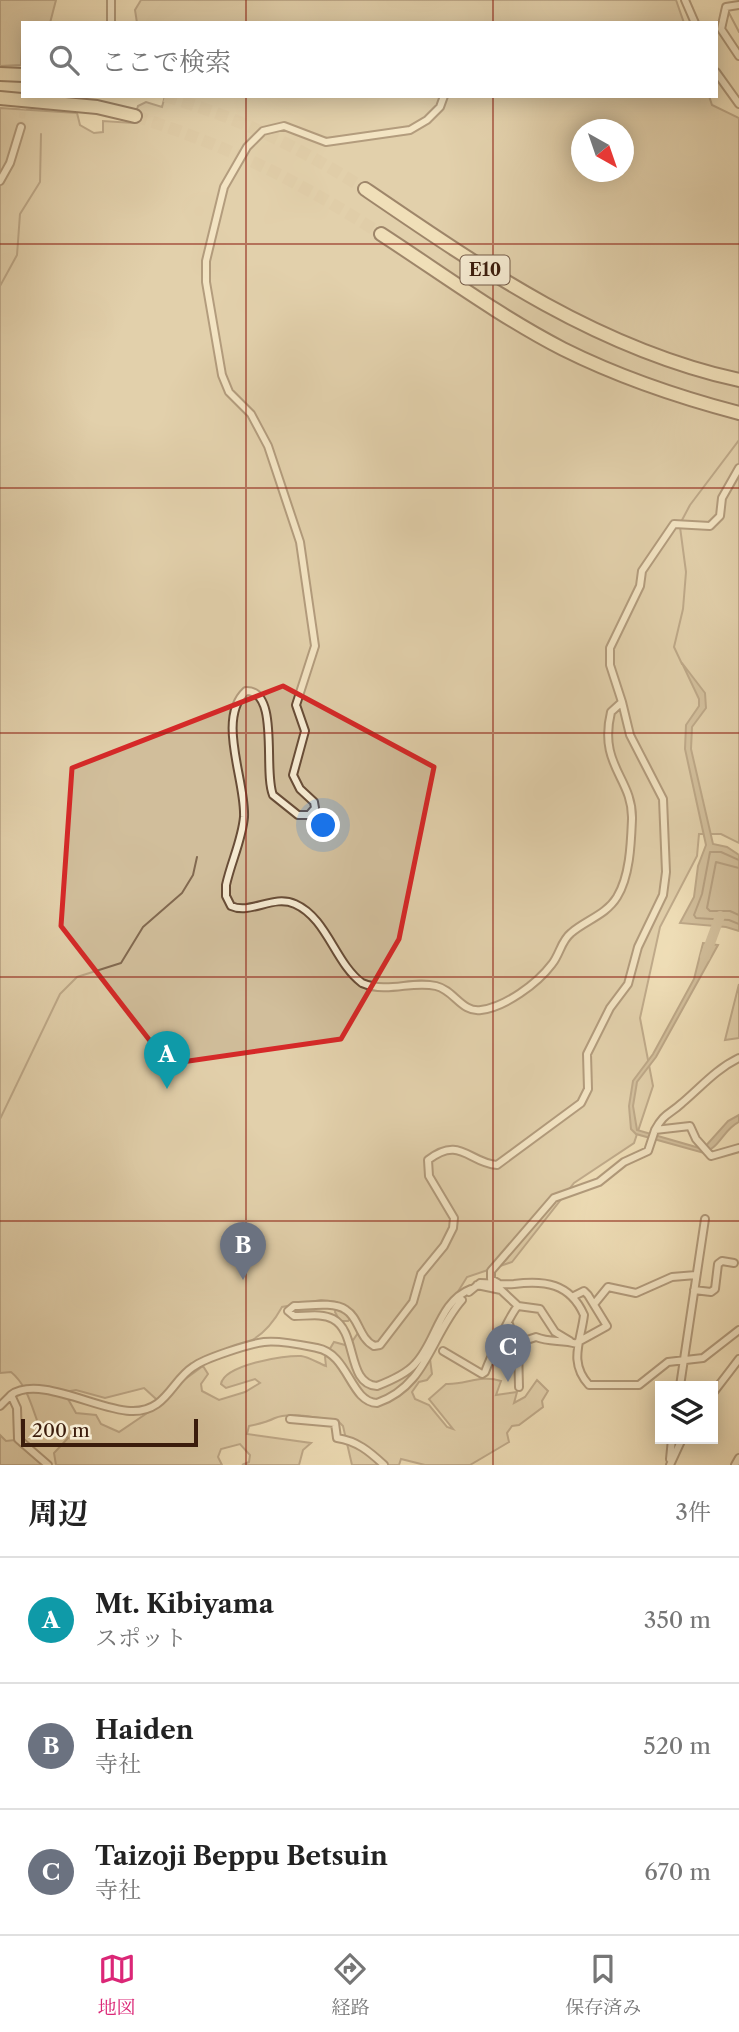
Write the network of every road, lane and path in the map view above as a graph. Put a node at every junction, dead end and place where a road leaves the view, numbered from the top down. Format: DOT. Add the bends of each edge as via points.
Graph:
graph roads {
  1 [pos="111,0"];
  2 [pos="685,0"];
  3 [pos="739,5"];
  4 [pos="111,21"];
  5 [pos="694,21"];
  6 [pos="739,57"];
  7 [pos="0,74"];
  8 [pos="21,75"];
  9 [pos="718,75"];
  10 [pos="0,98"];
  11 [pos="443,98"];
  12 [pos="739,104"];
  13 [pos="135,116"];
  14 [pos="22,127"];
  15 [pos="0,181"];
  16 [pos="365,189"];
  17 [pos="381,234"];
  18 [pos="739,380"];
  19 [pos="739,413"];
  20 [pos="739,468"];
  21 [pos="622,702"];
  22 [pos="739,1058"];
  23 [pos="653,1134"];
  24 [pos="739,1147"];
  25 [pos="705,1219"];
  26 [pos="734,1263"];
  27 [pos="696,1275"];
  28 [pos="501,1284"];
  29 [pos="474,1287"];
  30 [pos="694,1290"];
  31 [pos="572,1297"];
  32 [pos="595,1303"];
  33 [pos="518,1306"];
  34 [pos="509,1324"];
  35 [pos="739,1330"];
  36 [pos="575,1343"];
  37 [pos="443,1351"];
  38 [pos="518,1353"];
  39 [pos="739,1359"];
  40 [pos="684,1360"];
  41 [pos="729,1372"];
  42 [pos="739,1375"];
  43 [pos="681,1381"];
  44 [pos="519,1387"];
  45 [pos="718,1387"];
  46 [pos="11,1395"];
  47 [pos="0,1406"];
  48 [pos="290,1419"];
  49 [pos="672,1444"];
  50 [pos="680,1444"];
  51 [pos="739,1458"];
  52 [pos="670,1464"];
  53 [pos="48,1465"];
  54 [pos="384,1465"];
  55 [pos="735,1465"];
  1 -- 4 [label="street"];
  2 -- 5 [label="street"];
  3 -- 6 [label="street" via="726,7 721,29"];
  7 -- 8 [label="highway"];
  9 -- 12 [label="street"];
  10 -- 13 [label="highway" via="97,107"];
  11 -- 21 [label="street" via="427,120 410,130 322,142 284,126 268,128 247,147 221,198 205,268 221,370 229,392 262,433 289,501 314,646 296,705 305,731 293,775 314,802 310,816 298,815 273,794 267,713 261,697 246,691 235,710 233,734 244,818 226,885 228,903 237,909 279,901 296,904 357,979 368,985 437,986 476,1011 504,1002 548,969 565,939 608,908 621,891 632,813 607,742 611,712"];
  14 -- 15 [label="street"];
  16 -- 18 [label="highway, E10" via="519,290 611,339"];
  17 -- 19 [label="highway, E10" via="521,326 614,373"];
  20 -- 21 [label="street" via="722,498 720,516 710,526 674,524 642,570 640,586 610,648 610,665"];
  21 -- 29 [label="street" via="630,735 663,799 666,872 663,895 638,947 628,984 610,1007 587,1054 585,1098 497,1165 450,1149 428,1160 429,1176 454,1218 453,1228 421,1274 413,1302 380,1345 366,1341 343,1308 294,1306 288,1311 294,1316 325,1316 337,1322 350,1342 359,1374 374,1387 415,1364 441,1319"];
  22 -- 23 [label="street" via="667,1112"];
  23 -- 24 [label="street" via="690,1126 711,1156"];
  23 -- 28 [label="street" via="648,1151 624,1162 599,1182 554,1198 491,1271 491,1279"];
  25 -- 27 [label="street"];
  26 -- 30 [label="street" via="718,1264 711,1292"];
  27 -- 30 [label="street"];
  27 -- 32 [label="street" via="672,1277 636,1293 608,1287"];
  28 -- 29 [label="street"];
  28 -- 31 [label="street" via="547,1282"];
  29 -- 33 [label="street" via="501,1290"];
  29 -- 46 [label="street" via="442,1326 418,1376 377,1403 365,1399 331,1353 264,1342 196,1365 165,1399 139,1410 41,1390 19,1389"];
  30 -- 40 [label="street"];
  31 -- 32 [label="street" via="584,1291"];
  31 -- 36 [label="street" via="584,1315"];
  32 -- 36 [label="street" via="607,1326"];
  33 -- 34 [label="street"];
  33 -- 36 [label="street" via="540,1309 555,1332"];
  34 -- 37 [label="street" via="484,1374"];
  34 -- 38 [label="street"];
  35 -- 40 [label="street" via="703,1358"];
  36 -- 38 [label="street" via="532,1337 521,1342"];
  36 -- 40 [label="street" via="579,1372 589,1385 639,1385 668,1362"];
  38 -- 44 [label="street"];
  39 -- 41 [label="street"];
  40 -- 43 [label="street"];
  41 -- 42 [label="street"];
  41 -- 45 [label="street"];
  46 -- 47 [label="street"];
  46 -- 53 [label="street" via="17,1408 18,1439"];
  48 -- 54 [label="street" via="335,1423 337,1438 354,1442"];
  49 -- 52 [label="street"];
  50 -- 52 [label="street"];
  51 -- 55 [label="street"];
}
